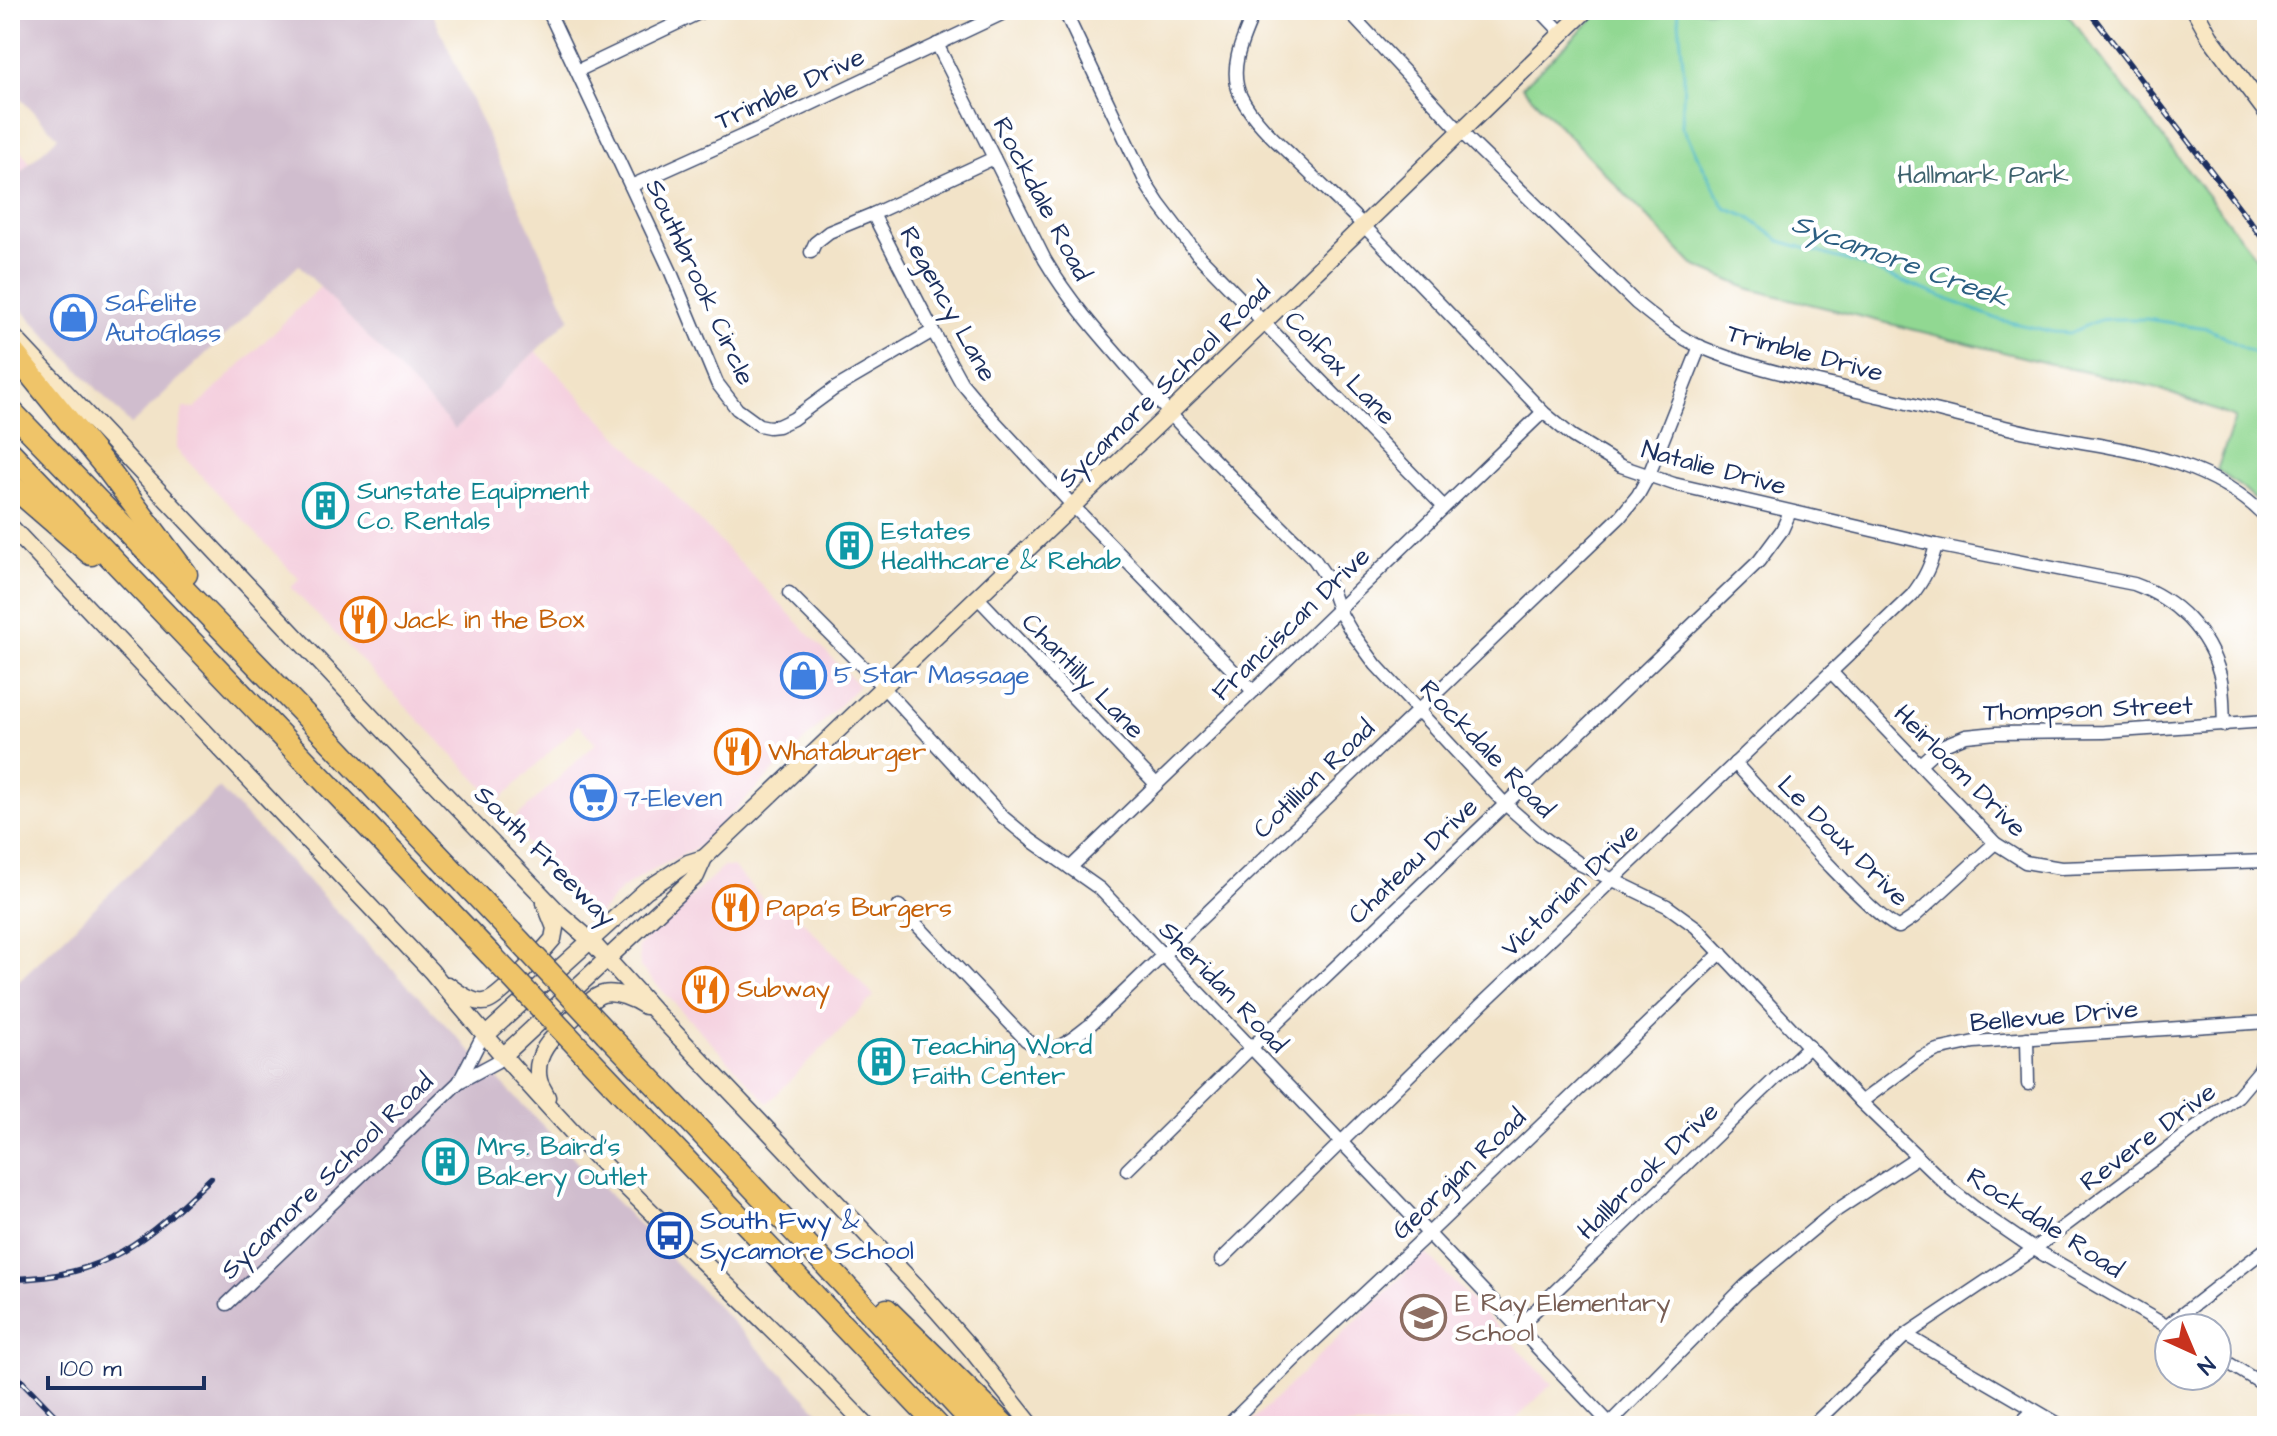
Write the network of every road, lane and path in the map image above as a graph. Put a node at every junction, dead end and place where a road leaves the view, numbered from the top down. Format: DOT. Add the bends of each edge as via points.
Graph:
graph roads {
  1 [pos="548,10"];
  2 [pos="705,10"];
  3 [pos="1010,10"];
  4 [pos="1064,10"];
  5 [pos="1255,10"];
  6 [pos="1347,10"];
  7 [pos="1540,10"];
  8 [pos="1586,10"];
  9 [pos="2195,10"];
  10 [pos="1562,33"];
  11 [pos="937,44"];
  12 [pos="577,71"];
  13 [pos="2264,102"];
  14 [pos="1460,131"];
  15 [pos="994,158"];
  16 [pos="631,186"];
  17 [pos="873,214"];
  18 [pos="1363,226"];
  19 [pos="811,252"];
  20 [pos="1265,321"];
  21 [pos="933,331"];
  22 [pos="10,333"];
  23 [pos="1700,346"];
  24 [pos="10,349"];
  25 [pos="10,410"];
  26 [pos="1543,412"];
  27 [pos="1169,414"];
  28 [pos="10,452"];
  29 [pos="1648,477"];
  30 [pos="10,484"];
  31 [pos="1073,506"];
  32 [pos="1444,507"];
  33 [pos="1790,512"];
  34 [pos="2267,518"];
  35 [pos="10,526"];
  36 [pos="1936,545"];
  37 [pos="789,593"];
  38 [pos="978,598"];
  39 [pos="1338,609"];
  40 [pos="212,662"];
  41 [pos="1831,672"];
  42 [pos="884,688"];
  43 [pos="1253,691"];
  44 [pos="1417,710"];
  45 [pos="2267,721"];
  46 [pos="313,723"];
  47 [pos="2224,725"];
  48 [pos="1735,763"];
  49 [pos="1920,764"];
  50 [pos="1156,784"];
  51 [pos="1505,804"];
  52 [pos="1995,843"];
  53 [pos="704,858"];
  54 [pos="2267,861"];
  55 [pos="1070,868"];
  56 [pos="1611,881"];
  57 [pos="543,896"];
  58 [pos="899,906"];
  59 [pos="590,940"];
  60 [pos="1721,953"];
  61 [pos="1163,956"];
  62 [pos="606,958"];
  63 [pos="431,971"];
  64 [pos="656,1013"];
  65 [pos="2267,1022"];
  66 [pos="485,1036"];
  67 [pos="2027,1038"];
  68 [pos="1809,1046"];
  69 [pos="2267,1046"];
  70 [pos="1251,1048"];
  71 [pos="504,1055"];
  72 [pos="459,1082"];
  73 [pos="2028,1084"];
  74 [pos="1861,1102"];
  75 [pos="555,1112"];
  76 [pos="1340,1141"];
  77 [pos="1917,1157"];
  78 [pos="1127,1170"];
  79 [pos="744,1179"];
  80 [pos="1428,1234"];
  81 [pos="2267,1248"];
  82 [pos="2034,1249"];
  83 [pos="1221,1260"];
  84 [pos="227,1304"];
  85 [pos="2187,1312"];
  86 [pos="2153,1318"];
  87 [pos="1518,1327"];
  88 [pos="1906,1335"];
  89 [pos="2233,1366"];
  90 [pos="2267,1387"];
  91 [pos="2034,1410"];
  92 [pos="1609,1425"];
  93 [pos="867,1426"];
  94 [pos="938,1426"];
  95 [pos="976,1426"];
  96 [pos="1005,1426"];
  97 [pos="1032,1426"];
  98 [pos="1227,1426"];
  99 [pos="1812,1426"];
  100 [pos="2017,1426"];
  101 [pos="2062,1426"];
  1 -- 12 [label="street, Southbrook Circle"];
  2 -- 12 [label="street"];
  3 -- 11 [label="street, Trimble Drive"];
  4 -- 20 [label="street, Colfax Lane" via="1159,204 1197,254"];
  5 -- 18 [label="street, Natalie Drive" via="1237,59 1241,96 1269,134"];
  6 -- 14 [label="street, Trimble Drive"];
  7 -- 10 [label="street"];
  8 -- 10 [label="main road, Sycamore School Road"];
  9 -- 13 [label="main road" via="2210,37"];
  10 -- 14 [label="main road, Sycamore School Road"];
  11 -- 15 [label="street, Rockdale Road"];
  11 -- 16 [label="street, Trimble Drive"];
  12 -- 16 [label="street, Southbrook Circle"];
  14 -- 18 [label="main road, Sycamore School Road"];
  14 -- 23 [label="street, Trimble Drive" via="1636,303"];
  15 -- 17 [label="street"];
  15 -- 27 [label="street, Rockdale Road" via="1062,288"];
  16 -- 21 [label="street, Southbrook Circle" via="717,383 737,409 759,425 778,426 793,419"];
  17 -- 19 [label="street" via="829,232"];
  17 -- 21 [label="street, Regency Lane"];
  18 -- 20 [label="main road, Sycamore School Road"];
  18 -- 26 [label="street, Natalie Drive"];
  20 -- 27 [label="main road, Sycamore School Road"];
  20 -- 32 [label="street, Colfax Lane"];
  21 -- 31 [label="street, Regency Lane" via="961,382"];
  22 -- 57 [label="main road, South Freeway"];
  23 -- 29 [label="street, Cotillion Road"];
  23 -- 34 [label="street, Trimble Drive" via="1761,368 2174,461 2241,494"];
  24 -- 46 [label="highway" via="184,572 304,702"];
  25 -- 46 [label="highway"];
  26 -- 29 [label="street, Natalie Drive" via="1587,447"];
  26 -- 32 [label="street, Franciscan Drive"];
  27 -- 31 [label="main road, Sycamore School Road"];
  27 -- 39 [label="street, Rockdale Road" via="1314,559"];
  28 -- 40 [label="highway"];
  29 -- 33 [label="street, Natalie Drive"];
  29 -- 44 [label="street, Cotillion Road" via="1620,517"];
  30 -- 40 [label="highway" via="183,644"];
  31 -- 38 [label="main road, Sycamore School Road"];
  31 -- 43 [label="street, Regency Lane"];
  32 -- 39 [label="street, Franciscan Drive"];
  33 -- 36 [label="street, Natalie Drive"];
  33 -- 51 [label="street, Chateau Drive" via="1759,561"];
  35 -- 63 [label="main road"];
  36 -- 41 [label="street, Victorian Drive" via="1931,566 1912,595"];
  36 -- 47 [label="street, Natalie Drive" via="2134,584 2166,599 2194,624 2216,662"];
  37 -- 42 [label="street, Sheridan Road"];
  38 -- 42 [label="main road, Sycamore School Road"];
  38 -- 50 [label="street, Chantilly Lane"];
  39 -- 43 [label="street, Franciscan Drive"];
  39 -- 44 [label="street, Rockdale Road" via="1376,665"];
  40 -- 94 [label="highway, bridge"];
  41 -- 48 [label="street, Victorian Drive"];
  41 -- 49 [label="street, Heirloom Drive"];
  42 -- 53 [label="main road, Sycamore School Road"];
  42 -- 55 [label="street, Sheridan Road" via="1003,817"];
  43 -- 50 [label="street, Franciscan Drive"];
  44 -- 51 [label="street, Rockdale Road"];
  44 -- 61 [label="street, Cotillion Road"];
  45 -- 47 [label="street, Thompson Street"];
  46 -- 79 [label="highway, bridge"];
  47 -- 49 [label="street, Thompson Street" via="1966,736 1939,747"];
  48 -- 52 [label="street, Le Doux Drive" via="1892,925 1899,927 1914,917"];
  48 -- 56 [label="street, Victorian Drive"];
  49 -- 52 [label="street, Heirloom Drive"];
  50 -- 55 [label="street, Franciscan Drive"];
  51 -- 56 [label="street, Rockdale Road" via="1559,849"];
  51 -- 70 [label="street, Chateau Drive"];
  52 -- 54 [label="street, Heirloom Drive" via="2025,862 2061,868"];
  53 -- 59 [label="main road, Sycamore School Road" via="646,890"];
  53 -- 62 [label="main road, Sycamore School Road" via="696,876"];
  55 -- 61 [label="street, Sheridan Road" via="1100,889"];
  56 -- 60 [label="street, Rockdale Road" via="1682,916"];
  56 -- 76 [label="street, Victorian Drive"];
  57 -- 59 [label="main road, South Freeway"];
  57 -- 63 [label="main road" via="555,928 553,939 488,1001 456,992"];
  58 -- 61 [label="street, Cotillion Road" via="1037,1047 1063,1046"];
  59 -- 62 [label="main road, South Freeway"];
  59 -- 66 [label="main road, Sycamore School Road"];
  60 -- 68 [label="street, Rockdale Road"];
  60 -- 80 [label="street, Georgian Road"];
  61 -- 70 [label="street, Sheridan Road"];
  62 -- 64 [label="main road, South Freeway"];
  62 -- 71 [label="main road, Sycamore School Road"];
  63 -- 66 [label="main road"];
  64 -- 75 [label="main road" via="635,999 603,994 544,1046 539,1079"];
  64 -- 97 [label="main road, South Freeway" via="938,1310"];
  65 -- 67 [label="street, Bellevue Drive"];
  66 -- 71 [label="main road"];
  66 -- 72 [label="street, Sycamore School Road"];
  67 -- 73 [label="street"];
  67 -- 74 [label="street, Bellevue Drive" via="1937,1050"];
  68 -- 74 [label="street, Rockdale Road"];
  68 -- 87 [label="street, Hallbrook Drive"];
  69 -- 82 [label="street, Revere Drive" via="2260,1070 2238,1096"];
  70 -- 76 [label="street, Sheridan Road"];
  70 -- 78 [label="street, Chateau Drive"];
  71 -- 72 [label="street, Sycamore School Road"];
  71 -- 75 [label="main road"];
  72 -- 84 [label="street, Sycamore School Road"];
  74 -- 77 [label="street, Rockdale Road"];
  75 -- 93 [label="main road"];
  76 -- 80 [label="street, Sheridan Road"];
  76 -- 83 [label="street, Victorian Drive"];
  77 -- 82 [label="street, Rockdale Road" via="1952,1190"];
  77 -- 92 [label="street" via="1834,1212 1756,1276"];
  79 -- 95 [label="highway"];
  79 -- 96 [label="highway" via="760,1182"];
  80 -- 87 [label="street, Sheridan Road"];
  80 -- 98 [label="street, Georgian Road"];
  81 -- 85 [label="street"];
  82 -- 86 [label="street, Rockdale Road"];
  82 -- 88 [label="street, Revere Drive"];
  87 -- 92 [label="street, Sheridan Road"];
  88 -- 91 [label="street"];
  88 -- 99 [label="street, Revere Drive"];
  89 -- 90 [label="street"];
  91 -- 100 [label="street"];
  91 -- 101 [label="street"];
}
